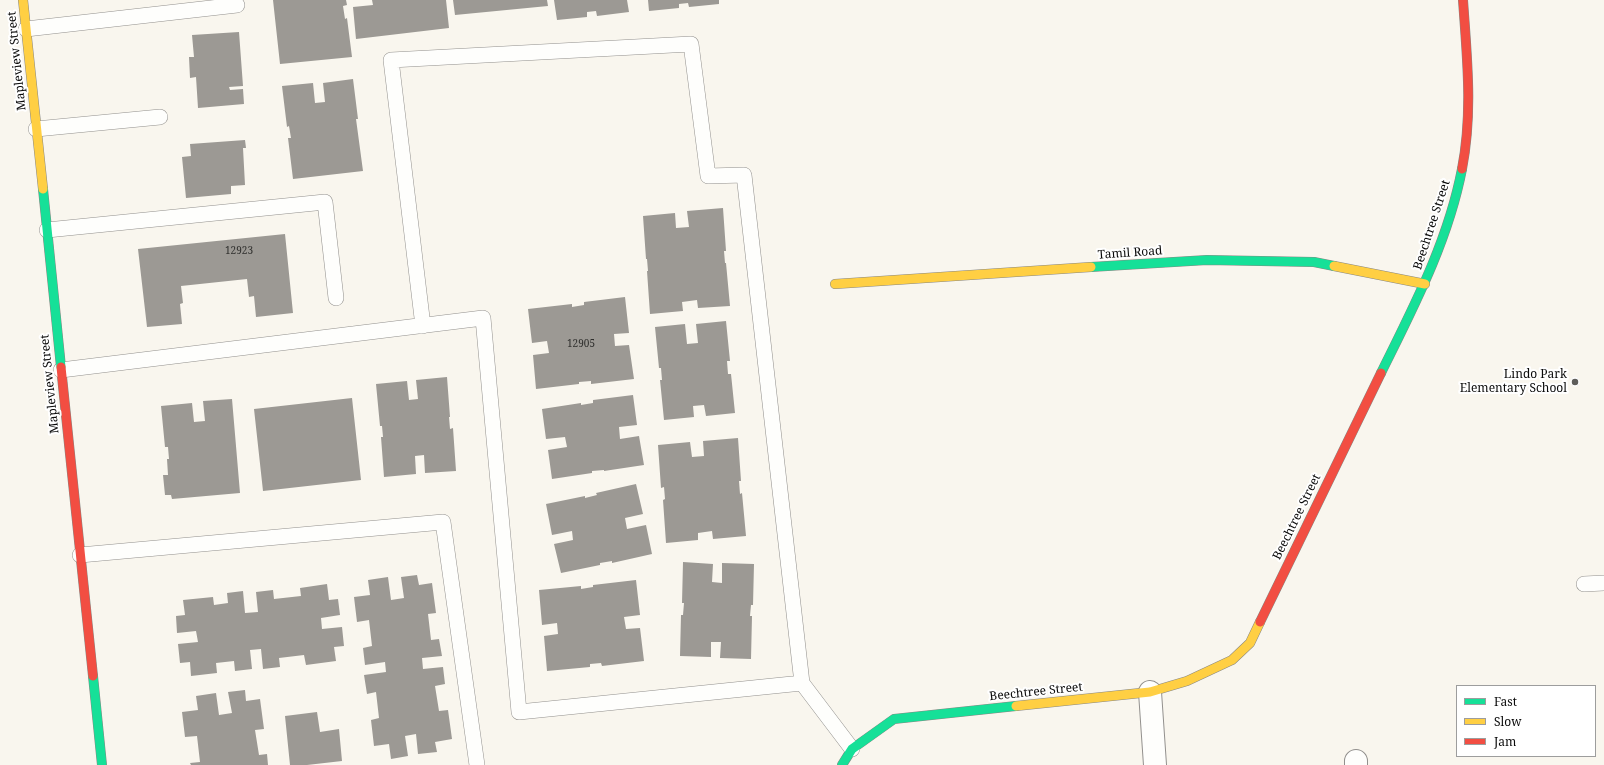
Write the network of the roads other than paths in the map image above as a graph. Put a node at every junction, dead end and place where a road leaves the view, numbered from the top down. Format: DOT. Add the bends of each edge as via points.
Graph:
graph roads {
  1 [pos="23,0"];
  2 [pos="1463,0"];
  3 [pos="237,5"];
  4 [pos="26,29"];
  5 [pos="160,117"];
  6 [pos="36,130"];
  7 [pos="47,230"];
  8 [pos="835,284"];
  9 [pos="1425,284"];
  10 [pos="336,298"];
  11 [pos="423,326"];
  12 [pos="61,370"];
  13 [pos="80,555"];
  14 [pos="1604,583"];
  15 [pos="1584,584"];
  16 [pos="802,683"];
  17 [pos="1150,692"];
  18 [pos="852,749"];
  19 [pos="102,765"];
  20 [pos="477,765"];
  21 [pos="842,765"];
  22 [pos="1155,765"];
  1 -- 4 [label="street, Mapleview Street"];
  2 -- 9 [label="street, Beechtree Street" via="1469,105 1466,145 1459,186"];
  3 -- 4 [label="lane"];
  4 -- 6 [label="street, Mapleview Street"];
  5 -- 6 [label="lane"];
  6 -- 7 [label="street, Mapleview Street"];
  7 -- 10 [label="lane" via="325,202"];
  7 -- 12 [label="street, Mapleview Street"];
  8 -- 9 [label="street, Tamil Road" via="1207,260 1314,262"];
  9 -- 17 [label="street, Beechtree Street" via="1250,643 1232,660 1187,681"];
  11 -- 12 [label="lane"];
  11 -- 16 [label="lane" via="483,318 519,712"];
  11 -- 16 [label="lane" via="391,60 691,44 708,176 744,175"];
  12 -- 13 [label="street, Mapleview Street"];
  13 -- 19 [label="street, Mapleview Street"];
  13 -- 20 [label="lane" via="443,522"];
  14 -- 15 [label="lane"];
  16 -- 18 [label="lane"];
  17 -- 18 [label="street, Beechtree Street" via="894,719"];
  17 -- 22 [label="street"];
  18 -- 21 [label="street"];
}
